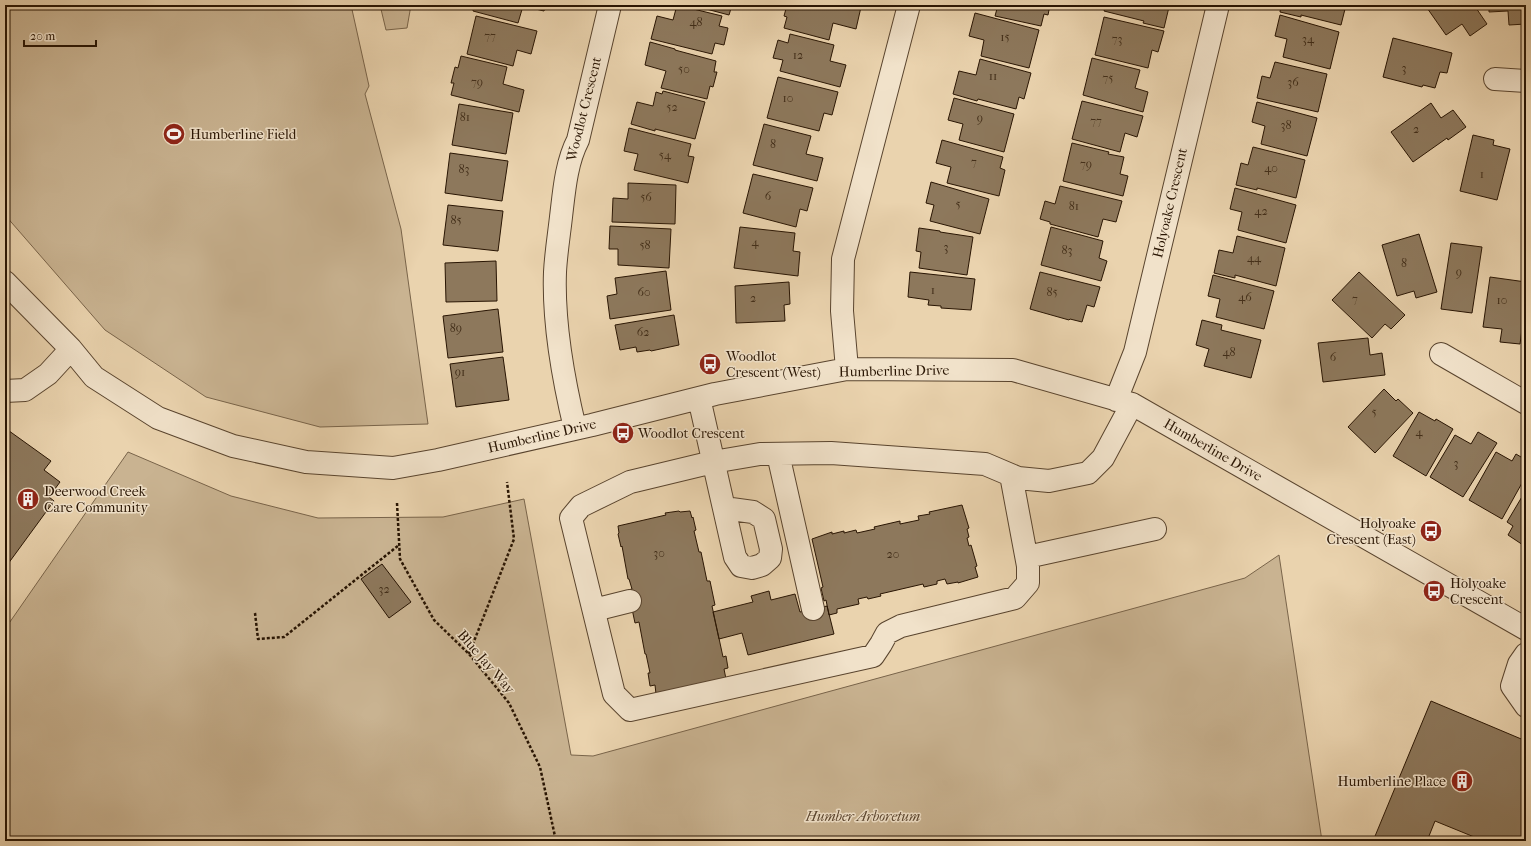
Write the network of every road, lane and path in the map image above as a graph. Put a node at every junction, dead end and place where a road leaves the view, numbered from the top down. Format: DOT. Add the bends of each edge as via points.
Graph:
graph roads {
  1 [pos="610,5"];
  2 [pos="909,5"];
  3 [pos="1218,5"];
  4 [pos="1495,79"];
  5 [pos="1526,81"];
  6 [pos="5,282"];
  7 [pos="71,349"];
  8 [pos="1441,354"];
  9 [pos="847,369"];
  10 [pos="5,391"];
  11 [pos="699,398"];
  12 [pos="1124,402"];
  13 [pos="1526,403"];
  14 [pos="575,428"];
  15 [pos="778,454"];
  16 [pos="714,462"];
  17 [pos="1011,475"];
  18 [pos="507,482"];
  19 [pos="396,503"];
  20 [pos="724,508"];
  21 [pos="1155,530"];
  22 [pos="399,545"];
  23 [pos="1027,557"];
  24 [pos="630,601"];
  25 [pos="813,609"];
  26 [pos="594,610"];
  27 [pos="255,613"];
  28 [pos="1526,629"];
  29 [pos="469,654"];
  30 [pos="1526,654"];
  31 [pos="1526,706"];
  32 [pos="556,841"];
  1 -- 14 [label="street, Woodlot Crescent" via="564,192 555,272 557,328 565,389"];
  2 -- 9 [label="street" via="843,259 842,311"];
  3 -- 12 [label="street, Holyoake Crescent"];
  4 -- 5 [label="street"];
  6 -- 7 [label="street, Humberline Drive"];
  7 -- 10 [label="street" via="48,374 25,390"];
  7 -- 14 [label="street, Humberline Drive" via="94,377 158,418 233,446 306,462 393,468"];
  8 -- 13 [label="street"];
  9 -- 11 [label="street, Humberline Drive"];
  9 -- 12 [label="street, Humberline Drive" via="1013,370"];
  11 -- 14 [label="street, Humberline Drive"];
  11 -- 16 [label="street"];
  12 -- 17 [label="street, Holyoake Crescent" via="1103,458 1088,473 1049,481"];
  12 -- 28 [label="street, Humberline Drive"];
  15 -- 16 [label="street, Holyoake Crescent" via="760,454"];
  15 -- 17 [label="street, Holyoake Crescent" via="831,452 985,464"];
  15 -- 25 [label="street"];
  16 -- 20 [label="street"];
  16 -- 26 [label="street, Holyoake Crescent" via="630,482 581,506 571,518"];
  17 -- 23 [label="street"];
  18 -- 29 [label="path" via="514,539"];
  19 -- 22 [label="path, Blue Jay Way"];
  21 -- 23 [label="street"];
  22 -- 27 [label="path" via="284,637 258,639"];
  22 -- 29 [label="path, Blue Jay Way" via="400,559 434,620"];
  23 -- 26 [label="street" via="1028,583 1016,598 901,626 887,632 873,656 630,710 614,694"];
  24 -- 26 [label="street"];
  29 -- 32 [label="path, Blue Jay Way" via="509,703 540,767"];
  30 -- 31 [label="street" via="1519,664 1512,686"];
}
